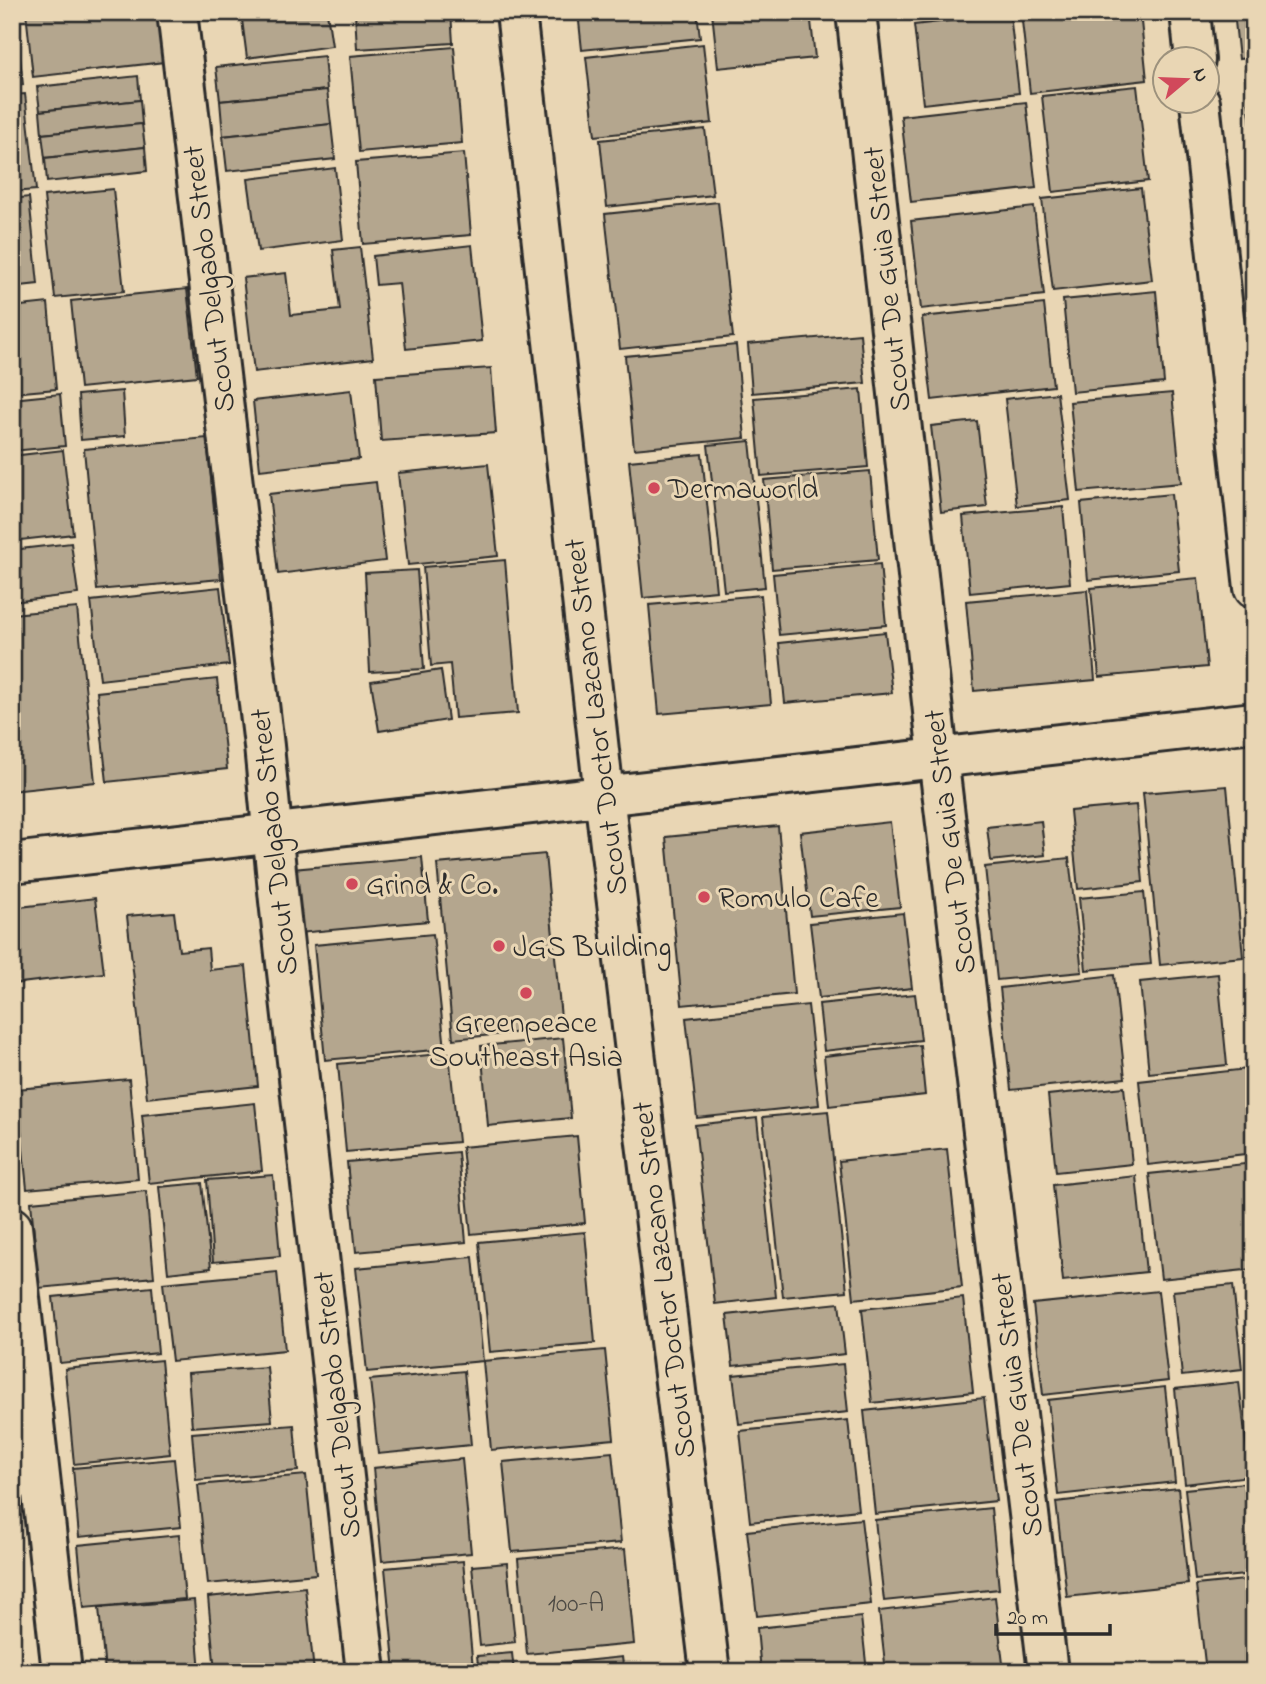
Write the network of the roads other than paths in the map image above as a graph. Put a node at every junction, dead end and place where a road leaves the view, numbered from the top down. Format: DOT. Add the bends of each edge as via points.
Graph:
graph roads {
  1 [pos="177,12"];
  2 [pos="516,12"];
  3 [pos="856,12"];
  4 [pos="1190,12"];
  5 [pos="1194,46"];
  6 [pos="1202,116"];
  7 [pos="1254,588"];
  8 [pos="1254,722"];
  9 [pos="939,757"];
  10 [pos="604,796"];
  11 [pos="272,834"];
  12 [pos="12,863"];
  13 [pos="12,1227"];
  14 [pos="62,1672"];
  15 [pos="366,1672"];
  16 [pos="710,1672"];
  17 [pos="1048,1672"];
  1 -- 11 [label="street, Scout Delgado Street"];
  2 -- 10 [label="street, Scout Doctor Lazcano Street"];
  3 -- 9 [label="street, Scout De Guia Street"];
  4 -- 5 [label="street"];
  6 -- 7 [label="street"];
  8 -- 9 [label="street"];
  9 -- 10 [label="street"];
  9 -- 17 [label="street, Scout De Guia Street"];
  10 -- 11 [label="street"];
  10 -- 16 [label="street, Scout Doctor Lazcano Street"];
  11 -- 12 [label="street"];
  11 -- 15 [label="street, Scout Delgado Street"];
  13 -- 14 [label="street"];
}
